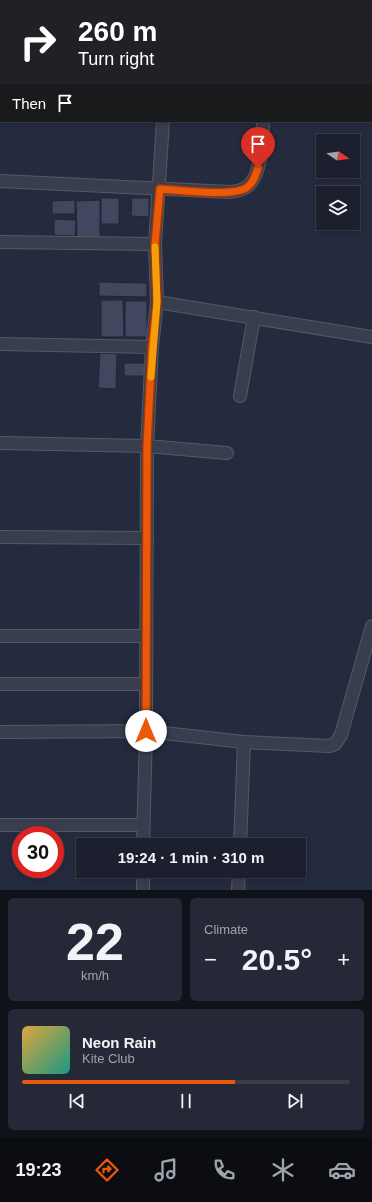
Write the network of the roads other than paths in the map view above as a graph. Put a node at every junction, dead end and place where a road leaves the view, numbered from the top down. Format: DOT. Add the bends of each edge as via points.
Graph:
graph roads {
  1 [pos="163,122"];
  2 [pos="264,122"];
  3 [pos="0,180"];
  4 [pos="160,189"];
  5 [pos="0,242"];
  6 [pos="155,244"];
  7 [pos="157,302"];
  8 [pos="254,317"];
  9 [pos="372,337"];
  10 [pos="0,344"];
  11 [pos="152,347"];
  12 [pos="240,396"];
  13 [pos="0,443"];
  14 [pos="147,446"];
  15 [pos="227,453"];
  16 [pos="0,537"];
  17 [pos="147,538"];
  18 [pos="372,626"];
  19 [pos="0,636"];
  20 [pos="146,636"];
  21 [pos="0,684"];
  22 [pos="146,684"];
  23 [pos="146,731"];
  24 [pos="0,732"];
  25 [pos="244,742"];
  26 [pos="0,825"];
  27 [pos="143,825"];
  28 [pos="143,838"];
  29 [pos="240,838"];
  30 [pos="143,878"];
  31 [pos="239,878"];
  32 [pos="143,890"];
  33 [pos="238,890"];
  1 -- 4 [label="street"];
  2 -- 4 [label="street" via="258,168 253,181 245,188 230,192"];
  3 -- 4 [label="street"];
  4 -- 6 [label="street"];
  5 -- 6 [label="street"];
  6 -- 7 [label="street"];
  7 -- 8 [label="street"];
  7 -- 11 [label="street"];
  8 -- 9 [label="street"];
  8 -- 12 [label="street"];
  10 -- 11 [label="street"];
  11 -- 14 [label="street"];
  13 -- 14 [label="street"];
  14 -- 15 [label="street"];
  14 -- 17 [label="street"];
  16 -- 17 [label="street"];
  17 -- 20 [label="street"];
  18 -- 25 [label="street" via="341,735 334,744 329,746"];
  19 -- 20 [label="street"];
  20 -- 22 [label="street"];
  21 -- 22 [label="street"];
  22 -- 23 [label="street"];
  23 -- 24 [label="street"];
  23 -- 25 [label="street"];
  23 -- 27 [label="street"];
  25 -- 29 [label="street"];
  26 -- 27 [label="street"];
  27 -- 28 [label="street"];
  30 -- 32 [label="street"];
  31 -- 33 [label="street"];
}
